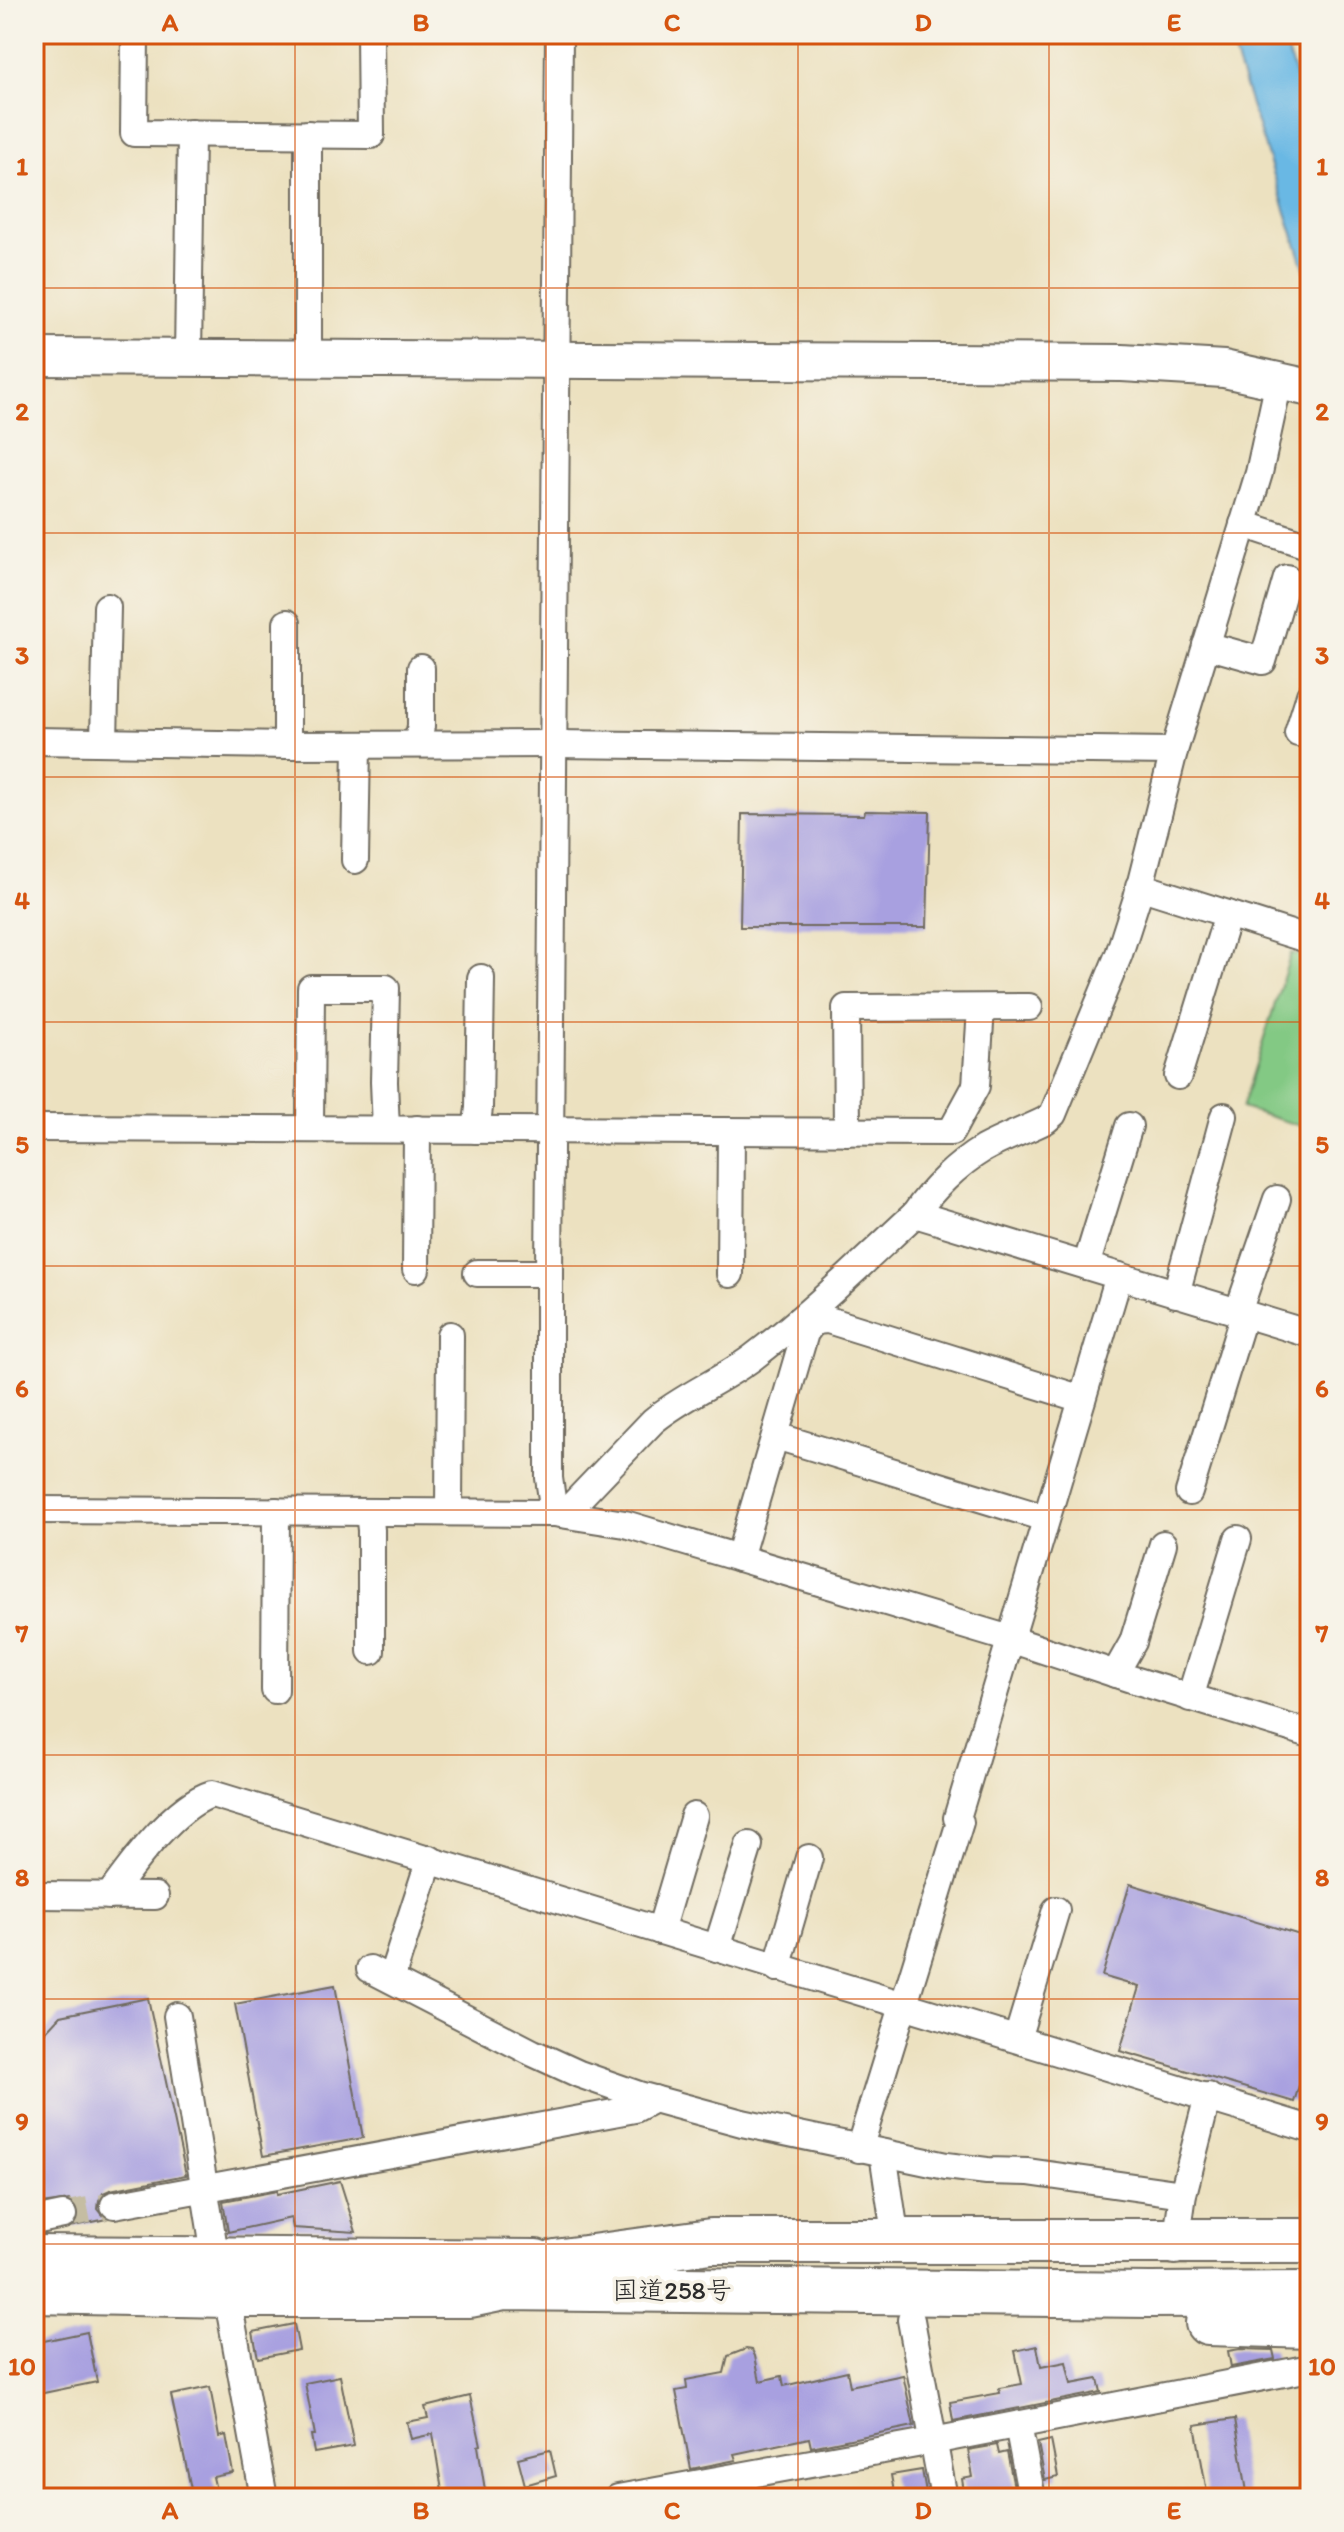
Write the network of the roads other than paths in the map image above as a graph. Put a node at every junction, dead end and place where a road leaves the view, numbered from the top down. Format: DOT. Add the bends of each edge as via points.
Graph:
graph roads {
  1 [pos="135,34"];
  2 [pos="370,34"];
  3 [pos="559,34"];
  4 [pos="191,133"];
  5 [pos="308,134"];
  6 [pos="34,357"];
  7 [pos="188,358"];
  8 [pos="308,360"];
  9 [pos="554,360"];
  10 [pos="1294,384"];
  11 [pos="1243,524"];
  12 [pos="1310,546"];
  13 [pos="1287,578"];
  14 [pos="107,607"];
  15 [pos="287,623"];
  16 [pos="1206,645"];
  17 [pos="421,668"];
  18 [pos="1310,695"];
  19 [pos="1298,733"];
  20 [pos="34,741"];
  21 [pos="104,741"];
  22 [pos="417,744"];
  23 [pos="554,744"];
  24 [pos="287,745"];
  25 [pos="357,745"];
  26 [pos="1174,751"];
  27 [pos="355,860"];
  28 [pos="1139,886"];
  29 [pos="1228,914"];
  30 [pos="1310,940"];
  31 [pos="481,978"];
  32 [pos="1029,1007"];
  33 [pos="981,1008"];
  34 [pos="1178,1076"];
  35 [pos="1224,1116"];
  36 [pos="1129,1126"];
  37 [pos="34,1128"];
  38 [pos="310,1129"];
  39 [pos="386,1129"];
  40 [pos="417,1129"];
  41 [pos="476,1130"];
  42 [pos="551,1132"];
  43 [pos="731,1132"];
  44 [pos="847,1132"];
  45 [pos="951,1132"];
  46 [pos="971,1158"];
  47 [pos="1277,1199"];
  48 [pos="915,1214"];
  49 [pos="1086,1266"];
  50 [pos="416,1269"];
  51 [pos="477,1273"];
  52 [pos="549,1273"];
  53 [pos="730,1274"];
  54 [pos="1119,1276"];
  55 [pos="1176,1294"];
  56 [pos="1241,1313"];
  57 [pos="811,1317"];
  58 [pos="1310,1334"];
  59 [pos="450,1335"];
  60 [pos="1082,1399"];
  61 [pos="776,1436"];
  62 [pos="1189,1492"];
  63 [pos="34,1510"];
  64 [pos="276,1511"];
  65 [pos="369,1512"];
  66 [pos="449,1512"];
  67 [pos="559,1514"];
  68 [pos="1045,1518"];
  69 [pos="1238,1539"];
  70 [pos="1163,1544"];
  71 [pos="739,1558"];
  72 [pos="1010,1639"];
  73 [pos="371,1651"];
  74 [pos="1115,1674"];
  75 [pos="275,1690"];
  76 [pos="1190,1698"];
  77 [pos="1310,1734"];
  78 [pos="694,1816"];
  79 [pos="749,1845"];
  80 [pos="809,1858"];
  81 [pos="430,1859"];
  82 [pos="34,1895"];
  83 [pos="109,1896"];
  84 [pos="155,1896"];
  85 [pos="1056,1910"];
  86 [pos="660,1931"];
  87 [pos="717,1948"];
  88 [pos="777,1968"];
  89 [pos="902,2005"];
  90 [pos="177,2016"];
  91 [pos="1017,2039"];
  92 [pos="1208,2096"];
  93 [pos="654,2099"];
  94 [pos="1310,2129"];
  95 [pos="871,2151"];
  96 [pos="205,2188"];
  97 [pos="1183,2194"];
  98 [pos="114,2205"];
  99 [pos="63,2215"];
  100 [pos="34,2221"];
  101 [pos="896,2240"];
  102 [pos="1310,2241"];
  103 [pos="1175,2246"];
  104 [pos="34,2258"];
  105 [pos="555,2262"];
  106 [pos="1310,2272"];
  107 [pos="221,2278"];
  108 [pos="34,2291"];
  109 [pos="1310,2294"];
  110 [pos="470,2295"];
  111 [pos="911,2320"];
  112 [pos="1310,2326"];
  113 [pos="1310,2368"];
  114 [pos="1018,2425"];
  115 [pos="933,2441"];
  116 [pos="264,2498"];
  117 [pos="618,2498"];
  118 [pos="944,2498"];
  119 [pos="1032,2498"];
  1 -- 4 [label="street" via="134,133"];
  2 -- 5 [label="street" via="371,135"];
  3 -- 9 [label="street"];
  4 -- 5 [label="street"];
  4 -- 7 [label="street"];
  5 -- 8 [label="street"];
  6 -- 7 [label="street"];
  7 -- 8 [label="street"];
  8 -- 9 [label="street"];
  9 -- 10 [label="street" via="1122,363 1224,369"];
  9 -- 23 [label="street"];
  10 -- 11 [label="street"];
  11 -- 12 [label="street"];
  11 -- 16 [label="street"];
  13 -- 16 [label="street" via="1263,661"];
  14 -- 21 [label="street"];
  15 -- 24 [label="street"];
  16 -- 26 [label="street"];
  17 -- 22 [label="street"];
  18 -- 19 [label="street"];
  20 -- 21 [label="street"];
  21 -- 24 [label="street"];
  22 -- 23 [label="street"];
  22 -- 25 [label="street"];
  23 -- 26 [label="street"];
  23 -- 42 [label="street"];
  24 -- 25 [label="street"];
  25 -- 27 [label="street"];
  26 -- 28 [label="street"];
  28 -- 29 [label="street"];
  28 -- 46 [label="street" via="1119,954 1053,1114"];
  29 -- 30 [label="street"];
  29 -- 34 [label="street"];
  31 -- 41 [label="street"];
  32 -- 33 [label="street"];
  33 -- 44 [label="street" via="846,1008"];
  33 -- 45 [label="street" via="976,1086"];
  35 -- 55 [label="street"];
  36 -- 49 [label="street"];
  37 -- 38 [label="street"];
  38 -- 39 [label="street"];
  38 -- 39 [label="street" via="311,988 386,988"];
  39 -- 40 [label="street"];
  40 -- 41 [label="street"];
  40 -- 50 [label="street"];
  41 -- 42 [label="street"];
  42 -- 43 [label="street"];
  42 -- 52 [label="street"];
  43 -- 44 [label="street"];
  43 -- 53 [label="street"];
  44 -- 45 [label="street"];
  45 -- 46 [label="street"];
  46 -- 48 [label="street" via="925,1198"];
  47 -- 56 [label="street"];
  48 -- 49 [label="street"];
  48 -- 57 [label="street"];
  49 -- 54 [label="street"];
  51 -- 52 [label="street"];
  52 -- 67 [label="street" via="549,1478"];
  54 -- 55 [label="street"];
  54 -- 60 [label="street"];
  55 -- 56 [label="street"];
  56 -- 58 [label="street"];
  56 -- 62 [label="street"];
  57 -- 60 [label="street"];
  57 -- 61 [label="street"];
  57 -- 67 [label="street" via="667,1409"];
  59 -- 66 [label="street"];
  60 -- 68 [label="street"];
  61 -- 68 [label="street"];
  61 -- 71 [label="street"];
  63 -- 64 [label="street"];
  64 -- 65 [label="street"];
  64 -- 75 [label="street"];
  65 -- 66 [label="street"];
  65 -- 73 [label="street"];
  66 -- 67 [label="street"];
  67 -- 71 [label="street" via="625,1524"];
  68 -- 72 [label="street"];
  69 -- 76 [label="street"];
  70 -- 74 [label="street" via="1133,1642"];
  71 -- 72 [label="street"];
  72 -- 74 [label="street"];
  72 -- 89 [label="street"];
  74 -- 76 [label="street"];
  76 -- 77 [label="street"];
  78 -- 86 [label="street"];
  79 -- 87 [label="street"];
  80 -- 88 [label="street"];
  81 -- 83 [label="street" via="212,1794 149,1842"];
  81 -- 86 [label="street"];
  81 -- 93 [label="street" via="381,1974 579,2074"];
  82 -- 83 [label="street"];
  83 -- 84 [label="street"];
  85 -- 91 [label="street"];
  86 -- 87 [label="street"];
  87 -- 88 [label="street"];
  88 -- 89 [label="street"];
  89 -- 91 [label="street"];
  89 -- 95 [label="street"];
  90 -- 96 [label="street"];
  91 -- 92 [label="street"];
  92 -- 94 [label="street"];
  92 -- 97 [label="street"];
  93 -- 95 [label="street"];
  93 -- 96 [label="street" via="635,2109"];
  95 -- 97 [label="street" via="946,2166"];
  95 -- 101 [label="street"];
  96 -- 98 [label="street"];
  96 -- 107 [label="street"];
  97 -- 103 [label="street"];
  99 -- 100 [label="street"];
  101 -- 103 [label="highway"];
  101 -- 105 [label="highway" via="711,2241"];
  102 -- 103 [label="highway"];
  104 -- 107 [label="highway, 国道258号"];
  105 -- 106 [label="highway, 国道258号"];
  105 -- 107 [label="highway, 国道258号"];
  107 -- 108 [label="highway, 国道258号"];
  107 -- 110 [label="highway, 国道258号"];
  107 -- 116 [label="street"];
  109 -- 110 [label="highway, 国道258号" via="504,2288"];
  110 -- 111 [label="highway" via="783,2320"];
  111 -- 112 [label="highway" via="1174,2314"];
  111 -- 115 [label="street"];
  113 -- 114 [label="street"];
  114 -- 115 [label="street"];
  114 -- 119 [label="street"];
  115 -- 117 [label="street"];
  115 -- 118 [label="street"];
}
